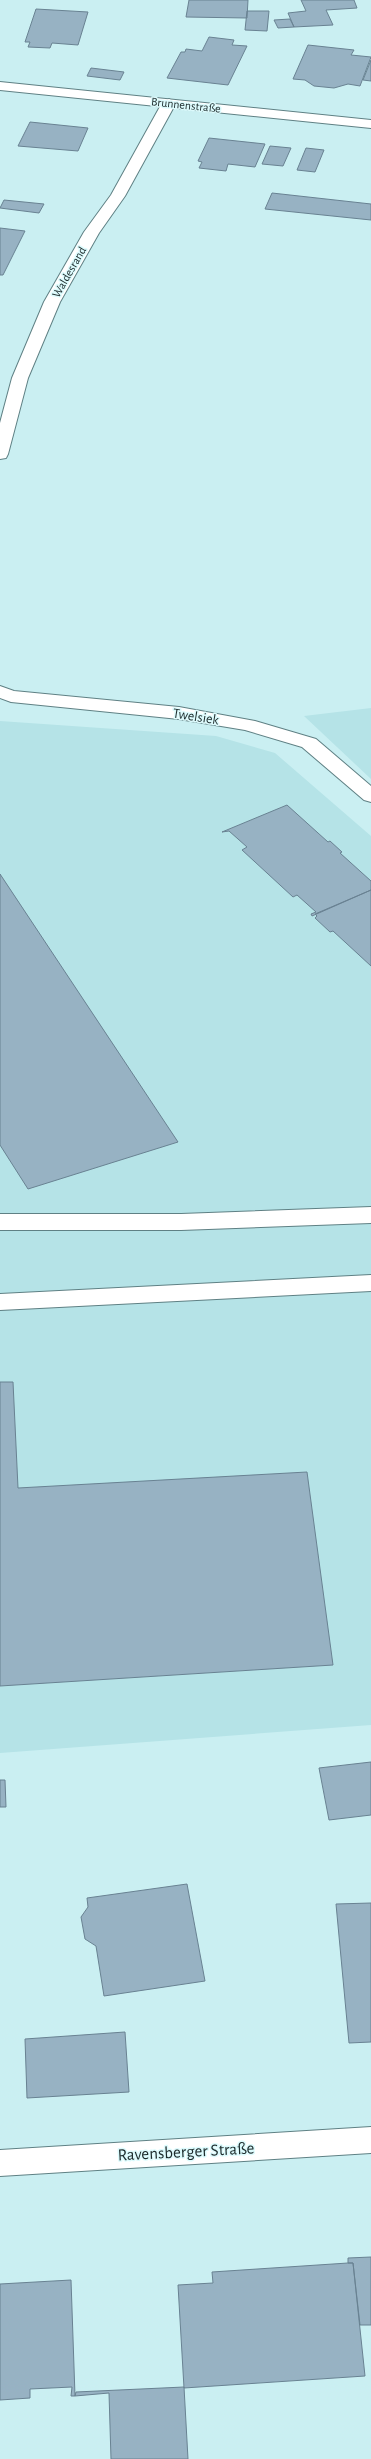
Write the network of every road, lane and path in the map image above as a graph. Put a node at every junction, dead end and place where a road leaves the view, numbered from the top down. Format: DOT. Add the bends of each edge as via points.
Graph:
graph roads {
  1 [pos="0,86"];
  2 [pos="169,103"];
  3 [pos="371,124"];
  4 [pos="0,454"];
  5 [pos="0,692"];
  6 [pos="371,796"];
  7 [pos="371,1215"];
  8 [pos="0,1222"];
  9 [pos="371,1283"];
  10 [pos="0,1302"];
  11 [pos="371,2140"];
  12 [pos="0,2163"];
  1 -- 2 [label="street, Brunnenstraße"];
  2 -- 3 [label="street, Brunnenstraße"];
  2 -- 4 [label="street, Waldesrand" via="118,196 92,232 52,302 20,378"];
  5 -- 6 [label="street, Twelsiek" via="11,696 178,713 248,725 309,743"];
  7 -- 8 [label="street" via="181,1222"];
  9 -- 10 [label="street"];
  11 -- 12 [label="street, Ravensberger Straße"];
}
